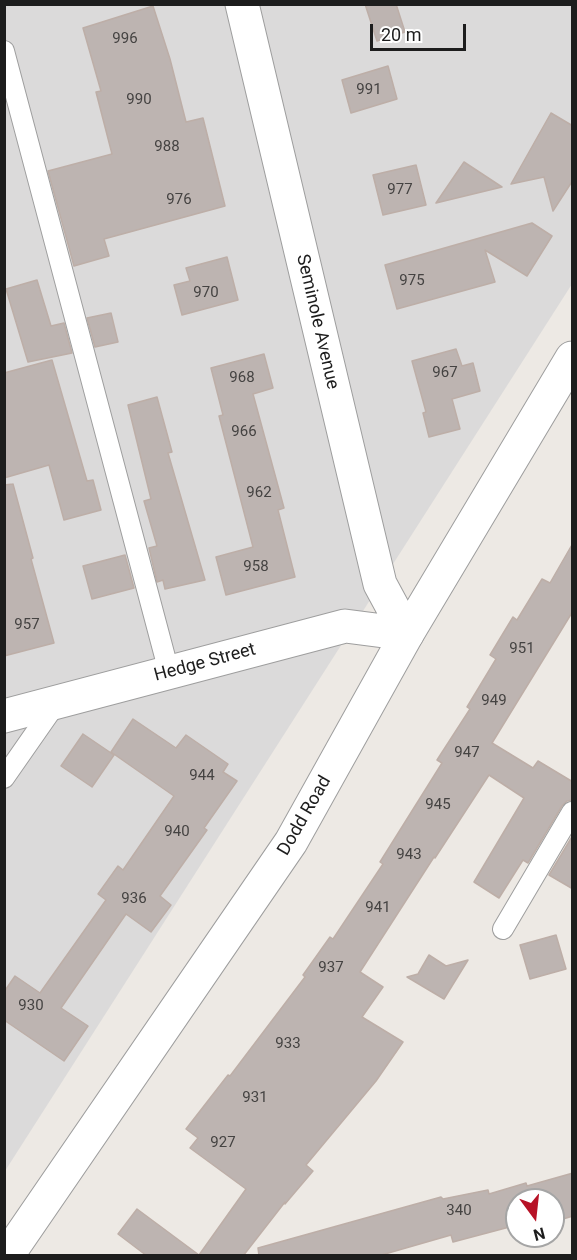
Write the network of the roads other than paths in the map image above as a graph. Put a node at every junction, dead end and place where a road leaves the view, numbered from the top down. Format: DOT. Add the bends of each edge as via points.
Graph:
graph roads {
  1 [pos="242,4"];
  2 [pos="4,51"];
  3 [pos="573,358"];
  4 [pos="407,634"];
  5 [pos="170,672"];
  6 [pos="57,702"];
  7 [pos="4,716"];
  8 [pos="4,777"];
  9 [pos="573,812"];
  10 [pos="503,929"];
  11 [pos="7,1256"];
  1 -- 4 [label="street, Seminole Avenue" via="380,584"];
  2 -- 5 [label="lane"];
  3 -- 4 [label="street, Dodd Road"];
  4 -- 5 [label="street, Hedge Street" via="345,626"];
  4 -- 11 [label="street, Dodd Road" via="291,842"];
  5 -- 6 [label="street, Hedge Street"];
  6 -- 7 [label="street, Hedge Street"];
  6 -- 8 [label="lane"];
  9 -- 10 [label="lane"];
}
